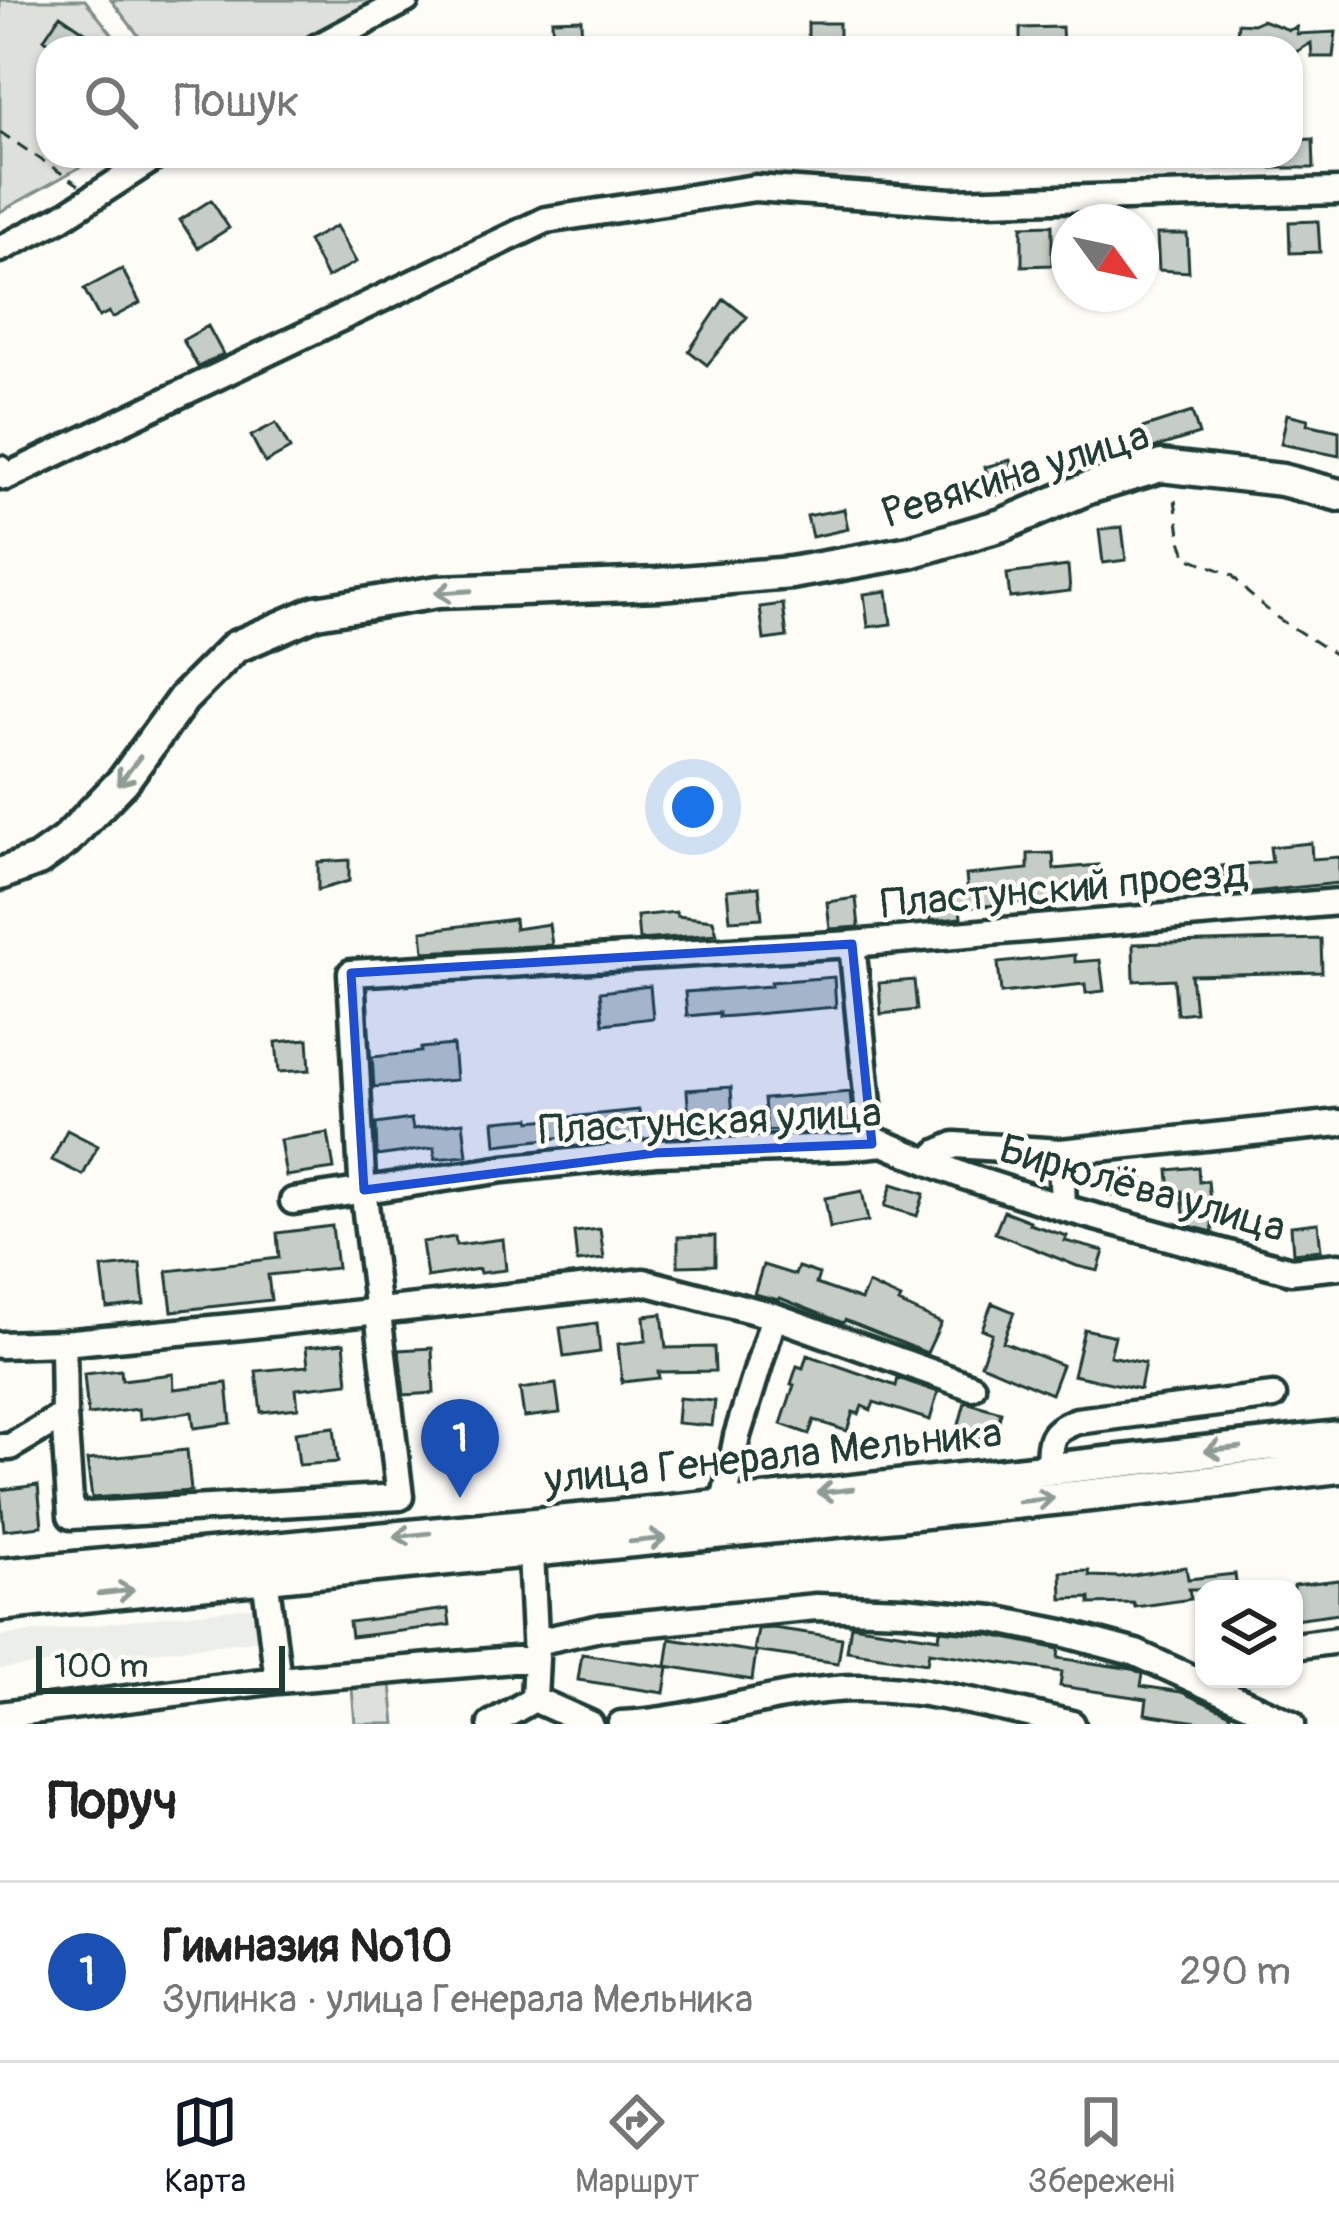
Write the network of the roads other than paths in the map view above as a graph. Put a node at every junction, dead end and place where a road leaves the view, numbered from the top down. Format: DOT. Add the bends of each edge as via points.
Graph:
graph roads {
  1 [pos="406,0"];
  2 [pos="338,36"];
  3 [pos="139,168"];
  4 [pos="1339,191"];
  5 [pos="0,249"];
  6 [pos="0,469"];
  7 [pos="1339,495"];
  8 [pos="0,874"];
  9 [pos="1339,902"];
  10 [pos="852,944"];
  11 [pos="1339,1123"];
  12 [pos="872,1144"];
  13 [pos="1061,1152"];
  14 [pos="929,1162"];
  15 [pos="364,1190"];
  16 [pos="293,1201"];
  17 [pos="1063,1208"];
  18 [pos="1339,1266"];
  19 [pos="377,1312"];
  20 [pos="773,1316"];
  21 [pos="63,1343"];
  22 [pos="0,1345"];
  23 [pos="972,1387"];
  24 [pos="1273,1396"];
  25 [pos="64,1415"];
  26 [pos="1339,1437"];
  27 [pos="0,1448"];
  28 [pos="1339,1467"];
  29 [pos="1049,1468"];
  30 [pos="724,1503"];
  31 [pos="530,1538"];
  32 [pos="0,1575"];
  33 [pos="265,1576"];
  34 [pos="0,1605"];
  35 [pos="1339,1640"];
  36 [pos="1303,1645"];
  37 [pos="536,1650"];
  38 [pos="1195,1677"];
  39 [pos="278,1679"];
  40 [pos="1219,1688"];
  41 [pos="535,1699"];
  42 [pos="0,1715"];
  43 [pos="491,1724"];
  44 [pos="590,1724"];
  45 [pos="621,1724"];
  46 [pos="1072,1724"];
  47 [pos="1292,1724"];
  1 -- 2 [label="street"];
  3 -- 5 [label="street"];
  4 -- 6 [label="street" via="952,202 755,188 546,220 6,478"];
  7 -- 8 [label="main road, Ревякина улица, one-way" via="1282,479 1161,466 910,552 791,573 438,592 316,612 235,647 66,840"];
  9 -- 10 [label="street, Пластунский проезд"];
  10 -- 12 [label="street, Пластунский проезд"];
  10 -- 15 [label="street" via="351,973"];
  11 -- 13 [label="street, Пластунская улица"];
  12 -- 14 [label="street, Пластунская улица"];
  12 -- 15 [label="street, Пластунская улица" via="655,1153"];
  13 -- 14 [label="street, Пластунская улица" via="955,1145"];
  13 -- 17 [label="street"];
  14 -- 17 [label="street, Бирюлёва улица"];
  15 -- 16 [label="street, Пластунская улица"];
  15 -- 19 [label="street"];
  17 -- 18 [label="street, Бирюлёва улица" via="1291,1270"];
  19 -- 20 [label="street" via="644,1282"];
  19 -- 21 [label="street"];
  19 -- 25 [label="street" via="400,1497 71,1516"];
  20 -- 23 [label="street"];
  20 -- 30 [label="street"];
  21 -- 22 [label="street"];
  21 -- 25 [label="street"];
  24 -- 29 [label="street" via="1077,1420 1050,1439"];
  25 -- 27 [label="street"];
  26 -- 29 [label="main road, улица Генерала Мельника, one-way"];
  31 -- 28 [label="main road, улица Генерала Мельника, one-way"];
  29 -- 30 [label="main road, улица Генерала Мельника, one-way"];
  30 -- 31 [label="main road, улица Генерала Мельника"];
  31 -- 32 [label="main road, улица Генерала Мельника, one-way"];
  31 -- 33 [label="main road, улица Генерала Мельника"];
  31 -- 37 [label="street"];
  34 -- 33 [label="main road, улица Генерала Мельника, one-way"];
  33 -- 39 [label="street"];
  35 -- 36 [label="street"];
  37 -- 38 [label="street" via="601,1628 816,1607 904,1610 1062,1633"];
  37 -- 39 [label="street"];
  37 -- 41 [label="street"];
  39 -- 42 [label="street"];
  40 -- 47 [label="street"];
  41 -- 43 [label="street"];
  41 -- 44 [label="street"];
  45 -- 46 [label="street" via="861,1688"];
}
